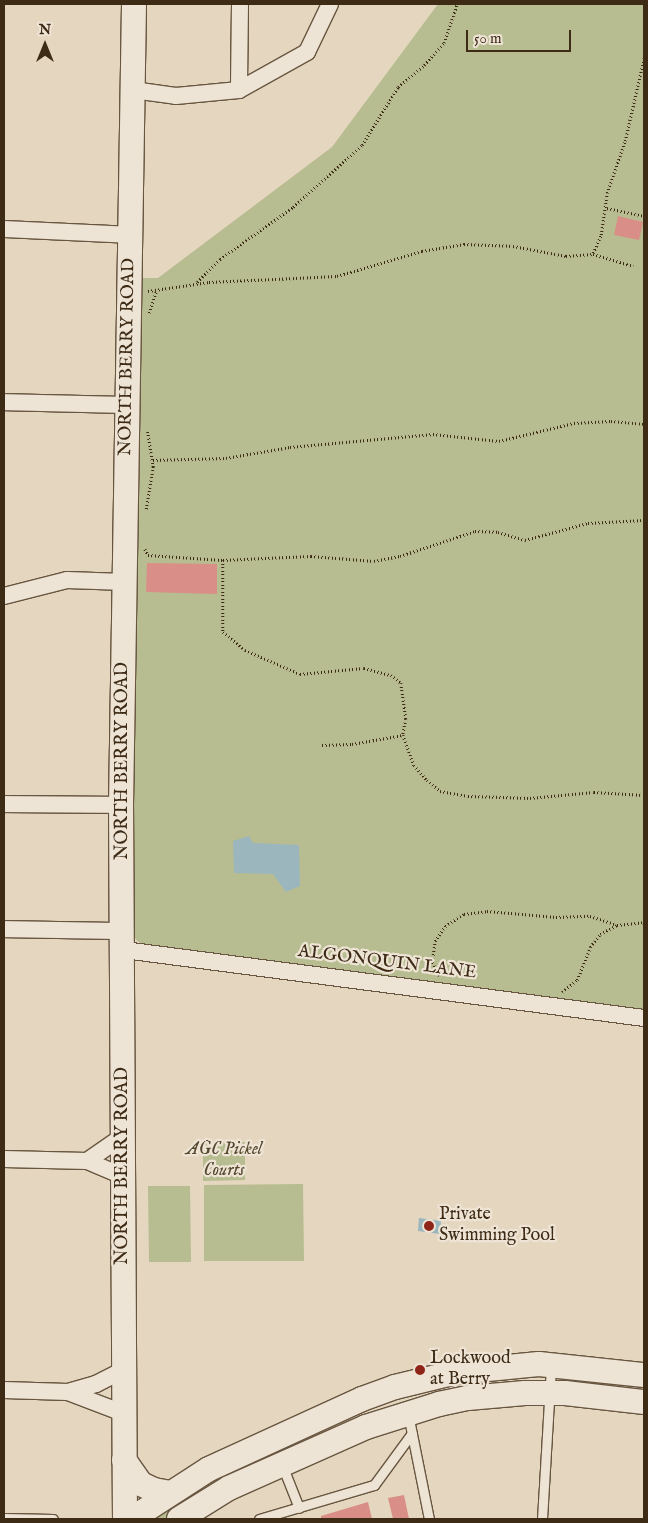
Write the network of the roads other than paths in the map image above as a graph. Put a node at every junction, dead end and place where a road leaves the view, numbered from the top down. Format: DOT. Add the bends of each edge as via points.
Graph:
graph roads {
  1 [pos="134,4"];
  2 [pos="240,4"];
  3 [pos="330,4"];
  4 [pos="133,90"];
  5 [pos="239,90"];
  6 [pos="4,229"];
  7 [pos="130,235"];
  8 [pos="4,402"];
  9 [pos="128,405"];
  10 [pos="125,582"];
  11 [pos="4,596"];
  12 [pos="4,804"];
  13 [pos="121,805"];
  14 [pos="4,929"];
  15 [pos="124,941"];
  16 [pos="644,1018"];
  17 [pos="123,1136"];
  18 [pos="4,1159"];
  19 [pos="87,1161"];
  20 [pos="123,1176"];
  21 [pos="551,1365"];
  22 [pos="124,1370"];
  23 [pos="644,1375"];
  24 [pos="399,1386"];
  25 [pos="4,1390"];
  26 [pos="68,1392"];
  27 [pos="550,1393"];
  28 [pos="644,1402"];
  29 [pos="123,1413"];
  30 [pos="410,1423"];
  31 [pos="272,1440"];
  32 [pos="124,1460"];
  33 [pos="282,1465"];
  34 [pos="171,1493"];
  35 [pos="299,1508"];
  36 [pos="4,1518"];
  37 [pos="53,1519"];
  38 [pos="125,1519"];
  39 [pos="138,1519"];
  40 [pos="181,1519"];
  41 [pos="259,1519"];
  42 [pos="428,1519"];
  43 [pos="542,1519"];
  1 -- 4 [label="main road, NORTH BERRY ROAD"];
  2 -- 5 [label="street"];
  3 -- 5 [label="street" via="307,52"];
  4 -- 5 [label="street" via="176,96"];
  4 -- 7 [label="main road, NORTH BERRY ROAD"];
  6 -- 7 [label="street"];
  7 -- 9 [label="main road, NORTH BERRY ROAD"];
  8 -- 9 [label="street"];
  9 -- 10 [label="main road, NORTH BERRY ROAD"];
  10 -- 11 [label="street" via="67,580"];
  10 -- 13 [label="main road, NORTH BERRY ROAD"];
  12 -- 13 [label="street"];
  13 -- 15 [label="main road, NORTH BERRY ROAD"];
  14 -- 15 [label="street, ALGONQUIN LANE"];
  15 -- 16 [label="street, ALGONQUIN LANE"];
  15 -- 17 [label="main road, NORTH BERRY ROAD"];
  17 -- 19 [label="street"];
  17 -- 20 [label="main road, NORTH BERRY ROAD"];
  18 -- 19 [label="street"];
  19 -- 20 [label="street"];
  20 -- 22 [label="main road, NORTH BERRY ROAD"];
  21 -- 23 [label="main road"];
  21 -- 24 [label="main road" via="456,1372"];
  21 -- 27 [label="lane"];
  22 -- 26 [label="street" via="96,1384"];
  22 -- 29 [label="main road, NORTH BERRY ROAD"];
  24 -- 30 [label="main road"];
  24 -- 31 [label="main road" via="362,1398"];
  25 -- 26 [label="street"];
  26 -- 29 [label="street"];
  27 -- 28 [label="main road"];
  27 -- 30 [label="main road" via="468,1398"];
  27 -- 43 [label="lane"];
  29 -- 32 [label="main road, NORTH BERRY ROAD"];
  30 -- 33 [label="main road" via="366,1427"];
  30 -- 35 [label="lane" via="374,1485"];
  30 -- 42 [label="lane"];
  31 -- 33 [label="main road"];
  31 -- 34 [label="main road" via="209,1469"];
  32 -- 34 [label="main road" via="141,1484"];
  32 -- 38 [label="main road, NORTH BERRY ROAD"];
  33 -- 35 [label="lane"];
  33 -- 40 [label="main road" via="229,1488"];
  34 -- 39 [label="main road"];
  35 -- 41 [label="lane"];
  36 -- 37 [label="lane"];
}
